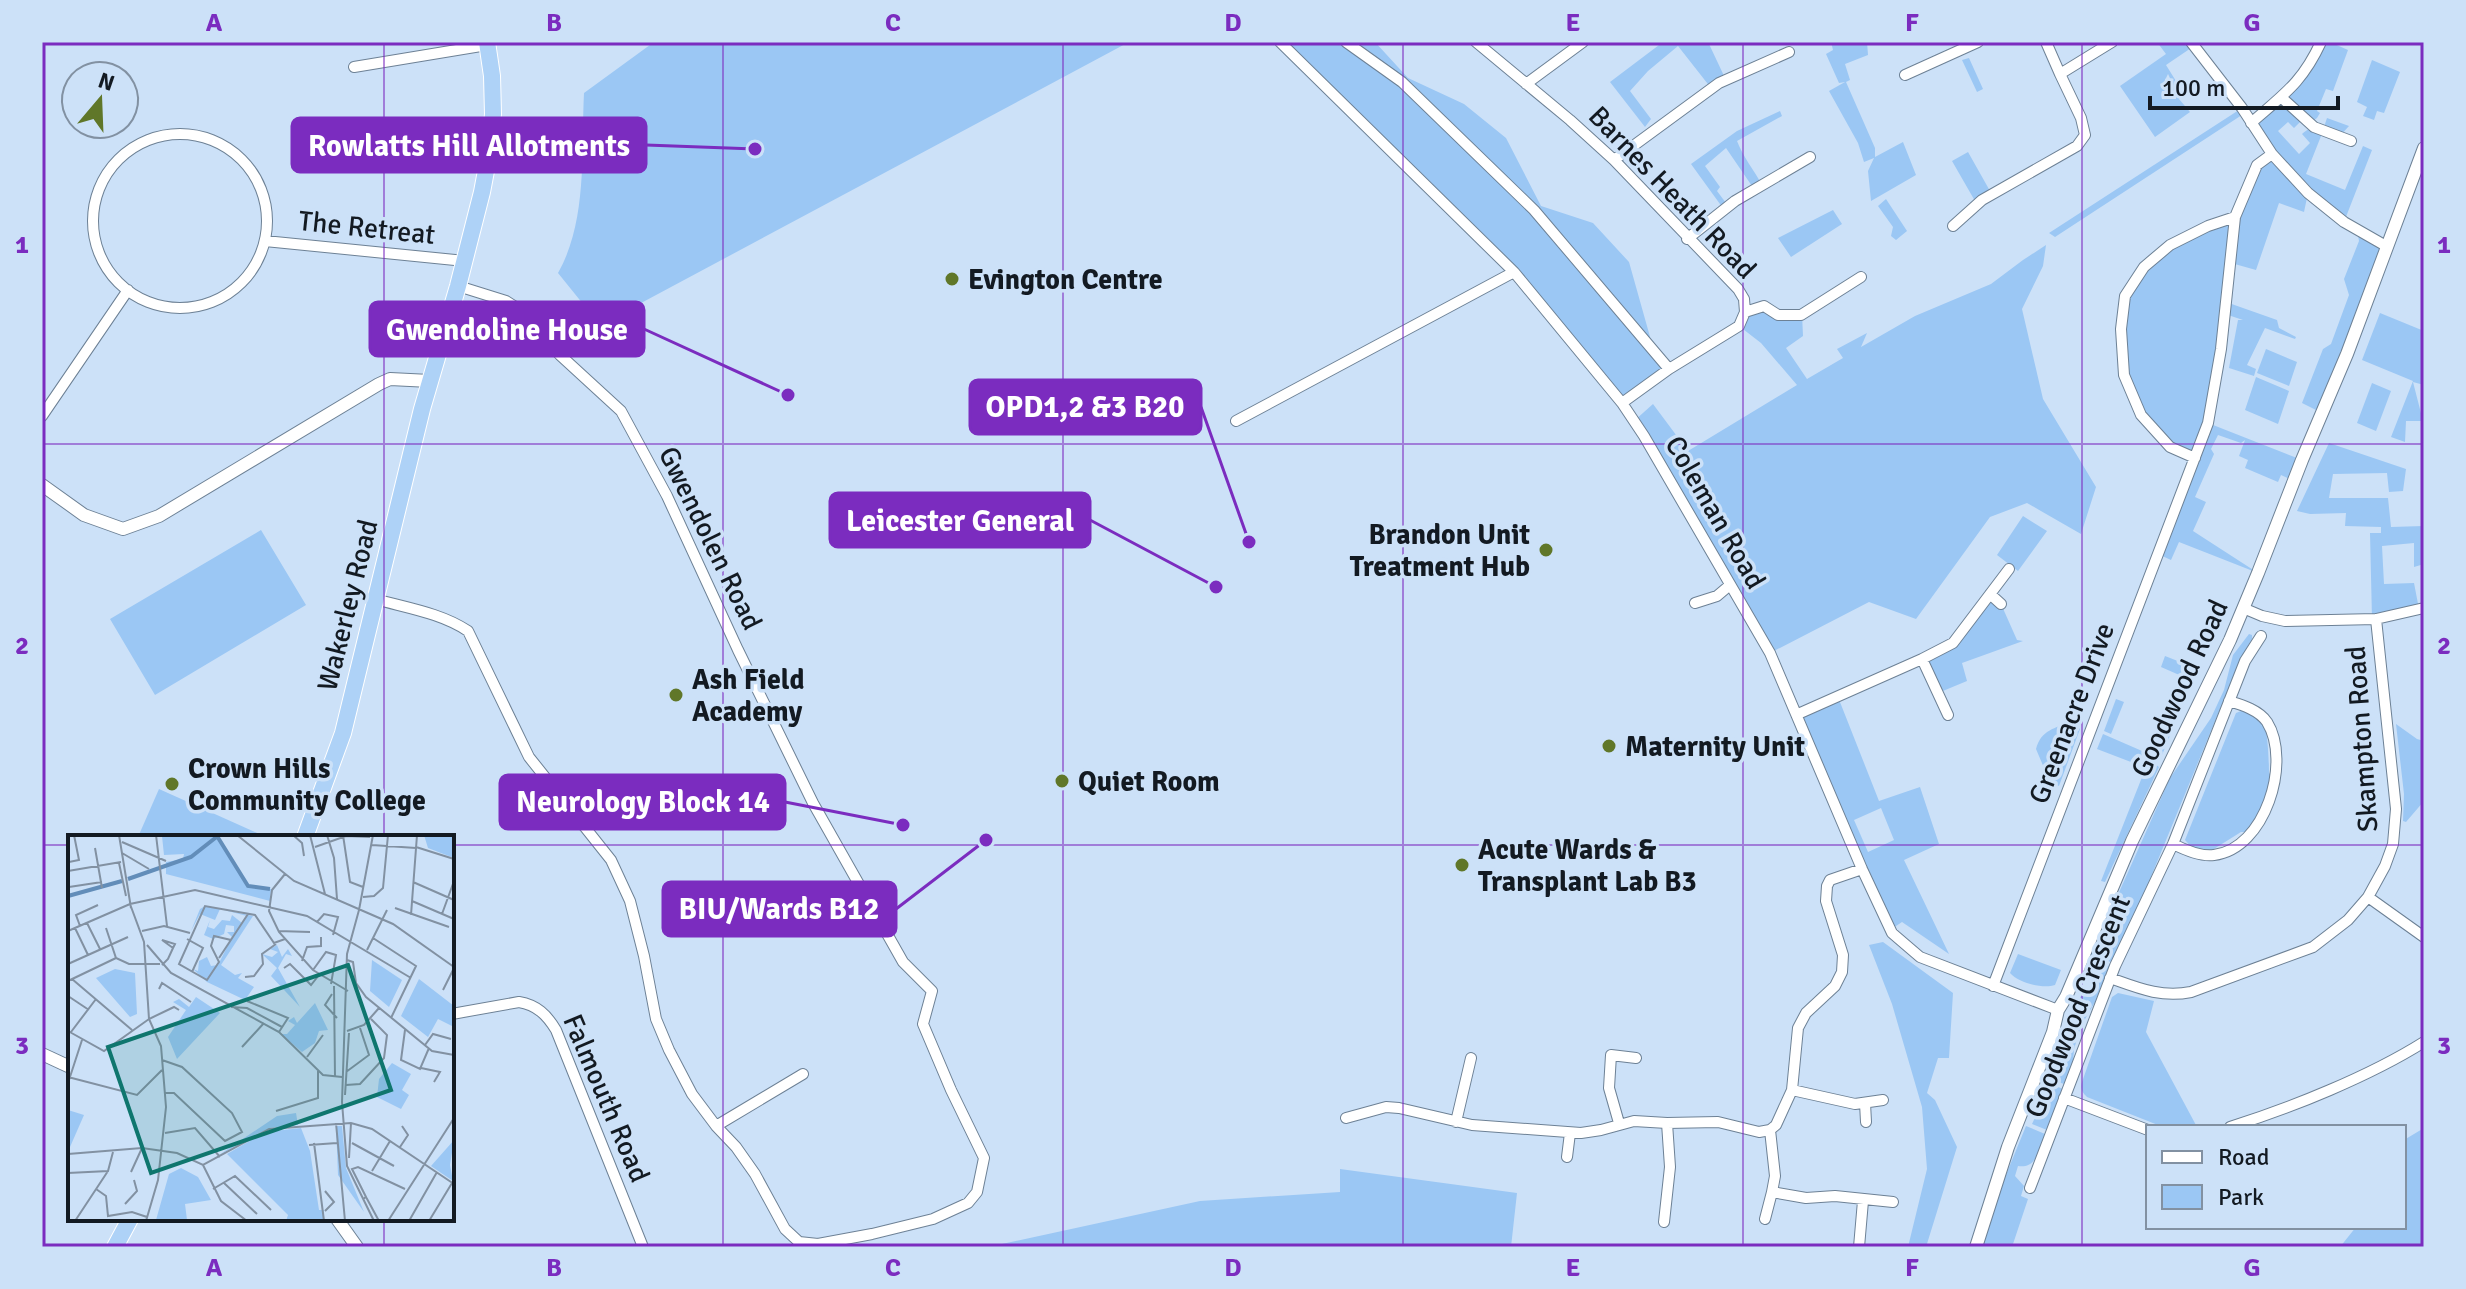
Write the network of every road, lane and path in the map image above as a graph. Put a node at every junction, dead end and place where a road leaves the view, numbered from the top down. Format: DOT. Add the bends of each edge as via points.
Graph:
graph roads {
  1 [pos="1280,42"];
  2 [pos="1346,42"];
  3 [pos="1476,42"];
  4 [pos="1583,42"];
  5 [pos="1978,42"];
  6 [pos="2046,42"];
  7 [pos="2112,42"];
  8 [pos="2191,42"];
  9 [pos="2321,42"];
  10 [pos="487,44"];
  11 [pos="1789,52"];
  12 [pos="354,67"];
  13 [pos="2060,74"];
  14 [pos="1905,75"];
  15 [pos="1526,84"];
  16 [pos="2282,98"];
  17 [pos="2251,123"];
  18 [pos="2351,141"];
  19 [pos="2424,148"];
  20 [pos="2272,154"];
  21 [pos="1810,157"];
  22 [pos="1614,160"];
  23 [pos="2235,217"];
  24 [pos="1953,226"];
  25 [pos="1687,239"];
  26 [pos="265,241"];
  27 [pos="2386,246"];
  28 [pos="465,261"];
  29 [pos="1514,272"];
  30 [pos="1860,282"];
  31 [pos="458,286"];
  32 [pos="128,290"];
  33 [pos="517,308"];
  34 [pos="1745,312"];
  35 [pos="449,313"];
  36 [pos="1669,369"];
  37 [pos="430,381"];
  38 [pos="1622,403"];
  39 [pos="42,416"];
  40 [pos="1236,421"];
  41 [pos="2195,458"];
  42 [pos="42,485"];
  43 [pos="2009,569"];
  44 [pos="1730,585"];
  45 [pos="1990,594"];
  46 [pos="375,599"];
  47 [pos="1695,603"];
  48 [pos="2001,604"];
  49 [pos="2243,608"];
  50 [pos="2424,608"];
  51 [pos="2374,619"];
  52 [pos="2261,636"];
  53 [pos="1922,659"];
  54 [pos="2229,701"];
  55 [pos="1798,714"];
  56 [pos="1948,715"];
  57 [pos="306,835"];
  58 [pos="2173,844"];
  59 [pos="1862,869"];
  60 [pos="2368,897"];
  61 [pos="2424,937"];
  62 [pos="2110,978"];
  63 [pos="1993,986"];
  64 [pos="2058,1010"];
  65 [pos="454,1014"];
  66 [pos="2424,1042"];
  67 [pos="42,1054"];
  68 [pos="1471,1058"];
  69 [pos="1636,1058"];
  70 [pos="68,1066"];
  71 [pos="803,1074"];
  72 [pos="1792,1090"];
  73 [pos="2064,1098"];
  74 [pos="1883,1100"];
  75 [pos="1865,1103"];
  76 [pos="1346,1118"];
  77 [pos="1456,1122"];
  78 [pos="1866,1122"];
  79 [pos="1619,1123"];
  80 [pos="1667,1123"];
  81 [pos="2235,1125"];
  82 [pos="716,1126"];
  83 [pos="2146,1129"];
  84 [pos="1770,1130"];
  85 [pos="1570,1133"];
  86 [pos="1567,1157"];
  87 [pos="2030,1188"];
  88 [pos="1772,1192"];
  89 [pos="1863,1201"];
  90 [pos="1893,1202"];
  91 [pos="1765,1219"];
  92 [pos="129,1221"];
  93 [pos="338,1221"];
  94 [pos="1664,1222"];
  95 [pos="115,1247"];
  96 [pos="357,1247"];
  97 [pos="643,1247"];
  98 [pos="1859,1247"];
  99 [pos="1976,1247"];
  1 -- 29 [label="street, Coleman Road"];
  2 -- 36 [label="street" via="1402,82 1534,210"];
  3 -- 15 [label="street, Barnes Heath Road"];
  4 -- 15 [label="street"];
  5 -- 14 [label="street"];
  6 -- 13 [label="street"];
  7 -- 13 [label="street"];
  8 -- 17 [label="street"];
  9 -- 16 [label="street" via="2310,67"];
  10 -- 12 [label="street"];
  10 -- 28 [label="highway, Wakerley Road" via="493,114 489,155"];
  11 -- 22 [label="street" via="1719,83"];
  13 -- 24 [label="street" via="2085,135 2077,146 1982,200"];
  15 -- 22 [label="street, Barnes Heath Road"];
  16 -- 17 [label="street"];
  16 -- 18 [label="street" via="2314,127"];
  17 -- 20 [label="street"];
  19 -- 27 [label="street, Goodwood Road"];
  20 -- 23 [label="street, Greenacre Drive" via="2257,165"];
  20 -- 27 [label="street" via="2308,193"];
  21 -- 25 [label="street" via="1735,201"];
  22 -- 25 [label="street, Barnes Heath Road"];
  23 -- 41 [label="street, Greenacre Drive" via="2220,355 2208,423"];
  23 -- 41 [label="street" via="2170,245 2144,267 2125,296 2124,375 2141,415 2170,447"];
  25 -- 34 [label="street, Barnes Heath Road" via="1738,289"];
  26 -- 28 [label="street, The Retreat"];
  26 -- 32 [label="street" via="246,279 217,300 188,308 163,307"];
  26 -- 32 [label="street" via="262,191 247,165 226,146 197,135 163,134 134,145 116,160 98,189 91,225 105,268"];
  27 -- 49 [label="street, Goodwood Road"];
  28 -- 31 [label="highway, Wakerley Road"];
  29 -- 38 [label="street, Coleman Road"];
  29 -- 40 [label="street"];
  30 -- 34 [label="street" via="1801,315 1778,315 1764,306"];
  31 -- 33 [label="street, Gwendolen Road"];
  31 -- 35 [label="highway, Wakerley Road"];
  32 -- 39 [label="street"];
  33 -- 35 [label="street" via="472,321"];
  33 -- 82 [label="street, Gwendolen Road" via="621,411 813,803 903,962 932,991 923,1024 984,1158 977,1192 968,1203 933,1219 818,1244 799,1242 785,1229 736,1147"];
  34 -- 36 [label="street, Barnes Heath Road" via="1739,326"];
  35 -- 37 [label="highway, Wakerley Road"];
  36 -- 38 [label="street, Barnes Heath Road"];
  37 -- 42 [label="street" via="390,379 379,384 159,516 123,529 84,515"];
  37 -- 46 [label="highway, Wakerley Road"];
  38 -- 44 [label="street, Coleman Road"];
  41 -- 63 [label="street, Greenacre Drive"];
  43 -- 45 [label="street"];
  44 -- 47 [label="street"];
  44 -- 55 [label="street, Coleman Road"];
  45 -- 48 [label="street"];
  45 -- 53 [label="street" via="1953,643"];
  46 -- 57 [label="highway, Wakerley Road" via="343,733"];
  46 -- 82 [label="street" via="454,621 468,631 529,757 611,860 630,901 656,1019 692,1094"];
  49 -- 51 [label="street" via="2285,621"];
  49 -- 64 [label="street, Goodwood Road"];
  50 -- 51 [label="street"];
  51 -- 60 [label="street, Skampton Road" via="2396,809 2393,844"];
  52 -- 54 [label="street, Goodwood Crescent"];
  53 -- 55 [label="street"];
  53 -- 56 [label="street"];
  54 -- 58 [label="street, Goodwood Crescent"];
  54 -- 58 [label="street" via="2268,723 2276,765 2269,805 2252,831 2226,852 2213,856"];
  55 -- 59 [label="street, Coleman Road"];
  58 -- 62 [label="street, Goodwood Crescent"];
  59 -- 63 [label="street, Coleman Road" via="1900,941 1920,957"];
  59 -- 72 [label="street" via="1830,880 1827,886 1826,901 1844,963 1835,986 1798,1028"];
  60 -- 61 [label="street"];
  60 -- 62 [label="street, Skampton Road" via="2313,947 2191,992 2158,994"];
  62 -- 73 [label="street, Goodwood Crescent"];
  63 -- 64 [label="street, Coleman Road"];
  64 -- 99 [label="street, Goodwood Road"];
  65 -- 97 [label="street, Falmouth Road" via="519,1002 548,1017"];
  66 -- 81 [label="street" via="2316,1095"];
  67 -- 70 [label="street"];
  68 -- 77 [label="street"];
  69 -- 79 [label="street" via="1611,1055 1609,1088"];
  71 -- 82 [label="street"];
  72 -- 75 [label="street"];
  72 -- 84 [label="street"];
  73 -- 83 [label="street"];
  73 -- 87 [label="street, Goodwood Crescent"];
  74 -- 75 [label="street"];
  75 -- 78 [label="street"];
  76 -- 77 [label="street" via="1399,1108"];
  77 -- 85 [label="street"];
  79 -- 80 [label="street"];
  79 -- 85 [label="street"];
  80 -- 84 [label="street" via="1718,1122"];
  80 -- 94 [label="street" via="1670,1167"];
  84 -- 88 [label="street"];
  85 -- 86 [label="street"];
  88 -- 89 [label="street"];
  88 -- 91 [label="street"];
  89 -- 90 [label="street"];
  89 -- 98 [label="street"];
  92 -- 95 [label="highway"];
  93 -- 96 [label="street"];
}
